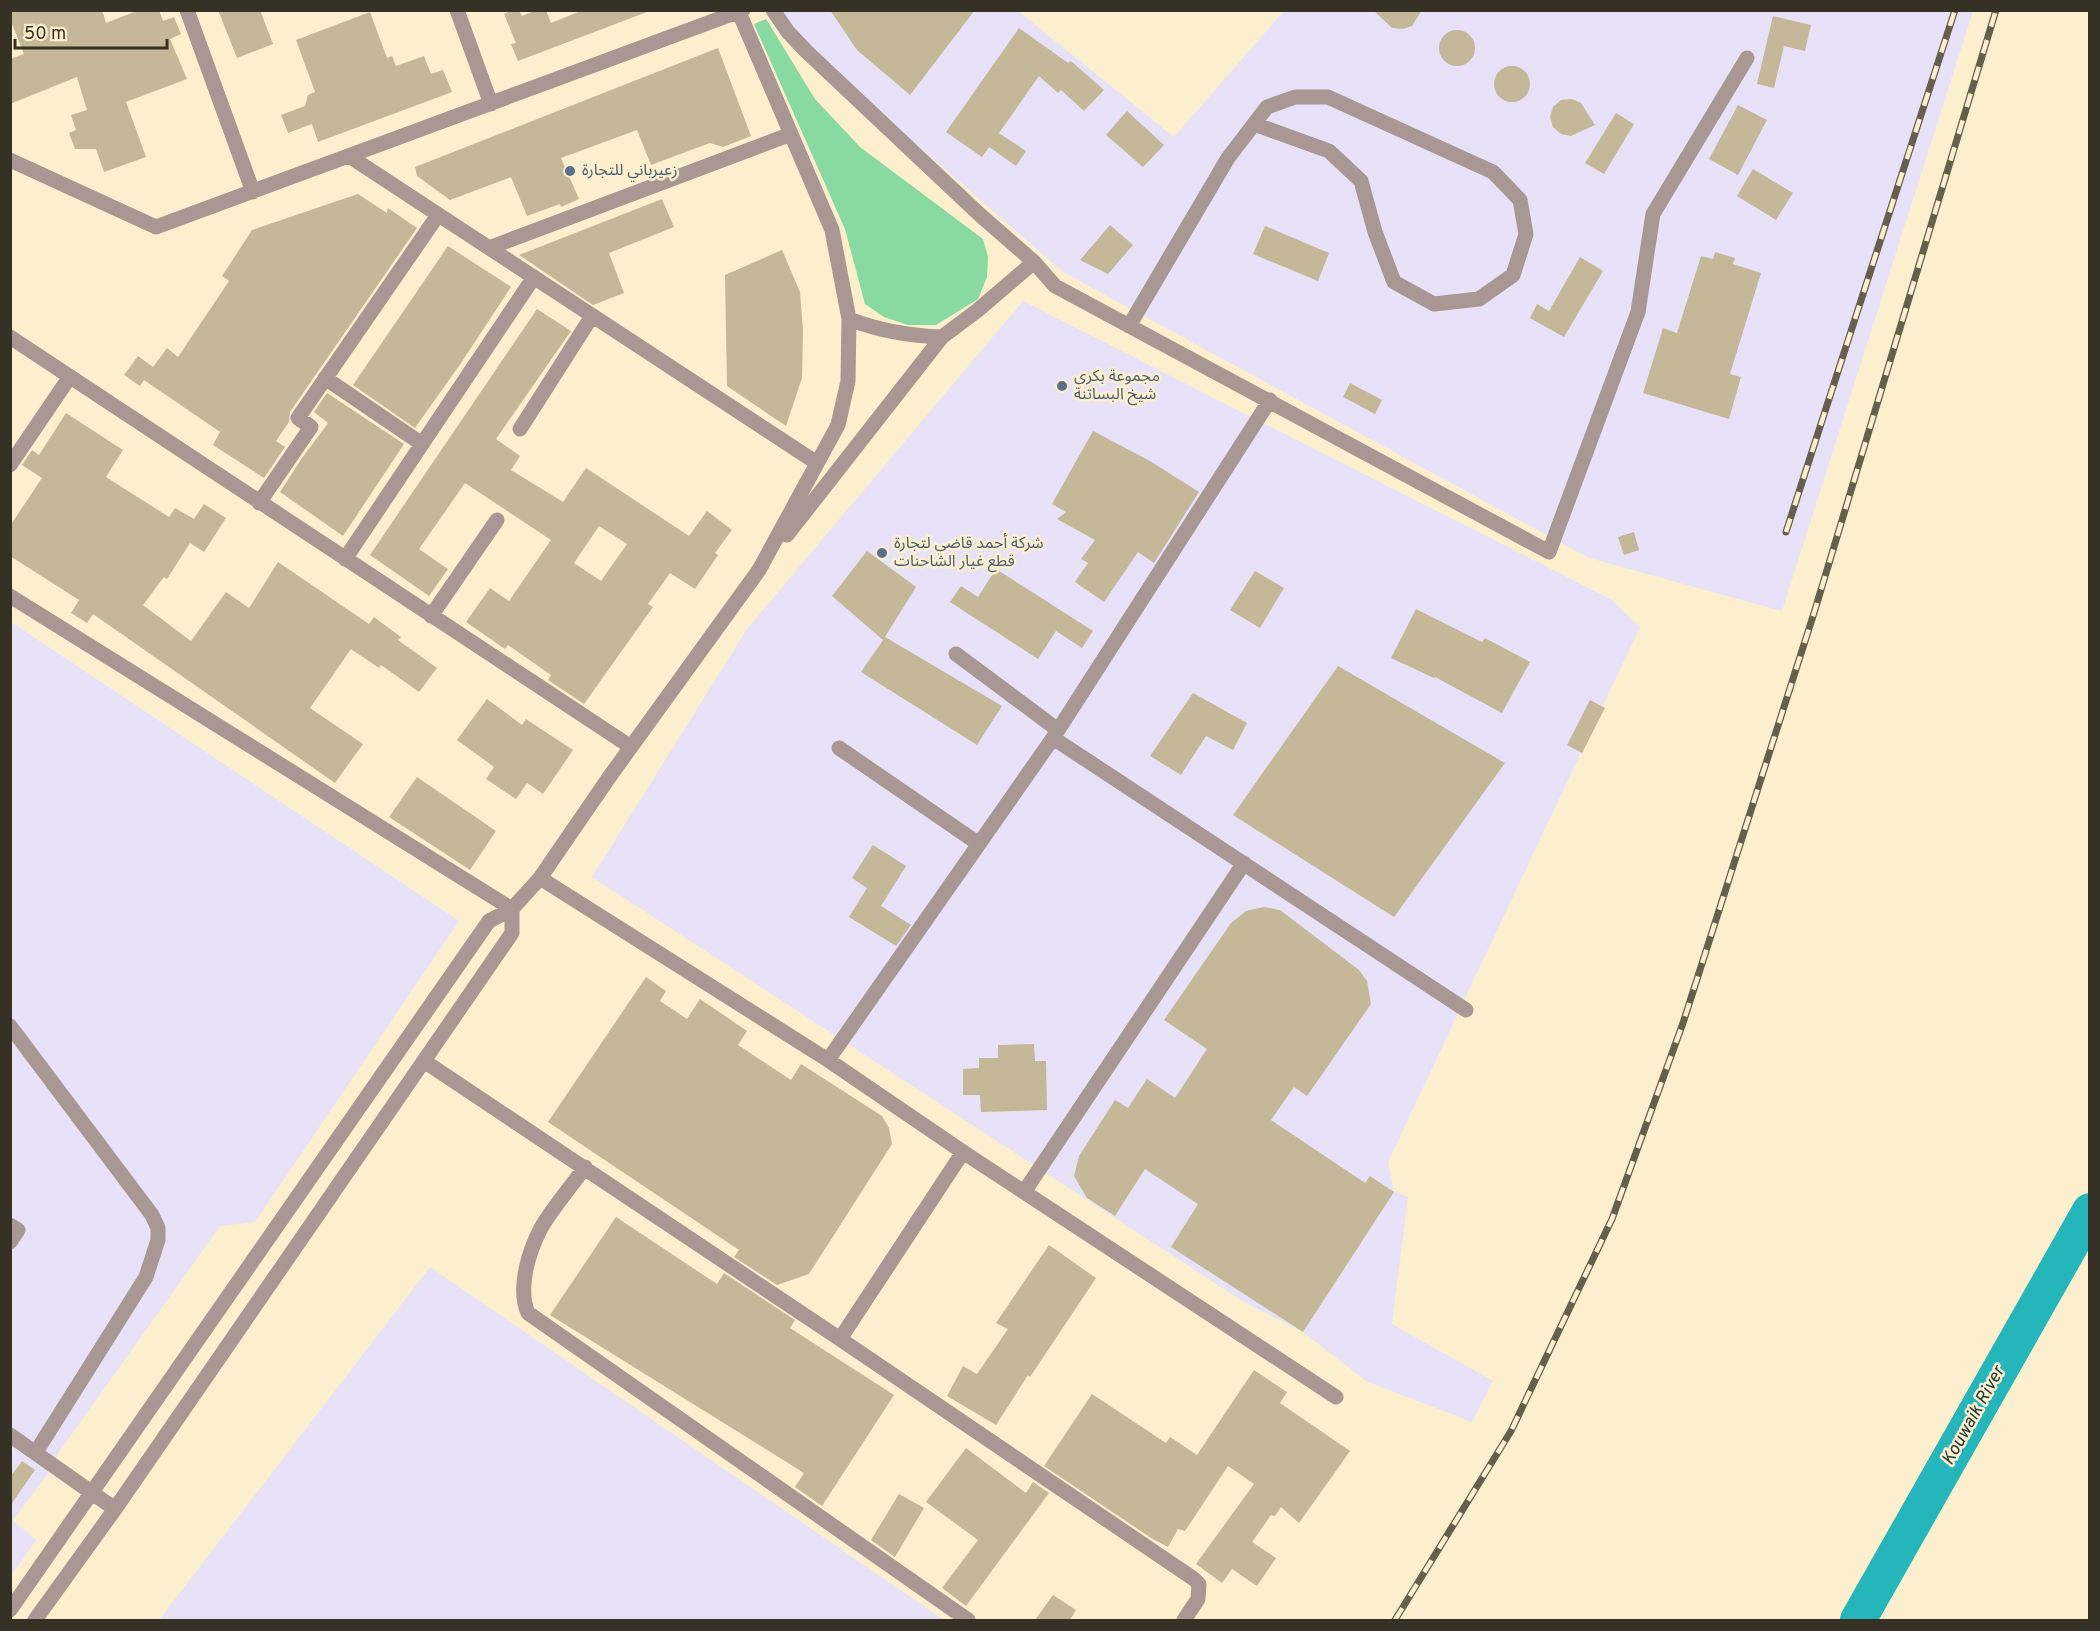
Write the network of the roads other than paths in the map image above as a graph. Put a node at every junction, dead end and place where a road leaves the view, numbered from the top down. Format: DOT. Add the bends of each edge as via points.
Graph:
graph roads {
  1 [pos="187,10"];
  2 [pos="457,10"];
  3 [pos="773,10"];
  4 [pos="740,11"];
  5 [pos="1747,58"];
  6 [pos="491,104"];
  7 [pos="1254,124"];
  8 [pos="791,134"];
  9 [pos="349,156"];
  10 [pos="10,160"];
  11 [pos="253,192"];
  12 [pos="438,215"];
  13 [pos="489,248"];
  14 [pos="1034,262"];
  15 [pos="534,277"];
  16 [pos="592,316"];
  17 [pos="849,320"];
  18 [pos="1129,326"];
  19 [pos="10,337"];
  20 [pos="942,337"];
  21 [pos="69,378"];
  22 [pos="326,378"];
  23 [pos="1270,400"];
  24 [pos="520,429"];
  25 [pos="422,444"];
  26 [pos="817,463"];
  27 [pos="10,465"];
  28 [pos="259,502"];
  29 [pos="497,520"];
  30 [pos="345,559"];
  31 [pos="759,570"];
  32 [pos="10,596"];
  33 [pos="431,616"];
  34 [pos="957,654"];
  35 [pos="1056,734"];
  36 [pos="631,747"];
  37 [pos="839,748"];
  38 [pos="979,844"];
  39 [pos="1244,863"];
  40 [pos="540,878"];
  41 [pos="512,909"];
  42 [pos="1466,1010"];
  43 [pos="10,1026"];
  44 [pos="10,1039"];
  45 [pos="29,1051"];
  46 [pos="828,1060"];
  47 [pos="424,1061"];
  48 [pos="963,1152"];
  49 [pos="585,1167"];
  50 [pos="1024,1192"];
  51 [pos="10,1225"];
  52 [pos="10,1242"];
  53 [pos="840,1339"];
  54 [pos="1336,1397"];
  55 [pos="10,1435"];
  56 [pos="36,1452"];
  57 [pos="92,1493"];
  58 [pos="115,1509"];
  59 [pos="10,1610"];
  60 [pos="35,1620"];
  61 [pos="968,1620"];
  62 [pos="1184,1620"];
  1 -- 11 [label="street"];
  2 -- 6 [label="street"];
  3 -- 14 [label="street" via="806,51"];
  4 -- 6 [label="street"];
  4 -- 8 [label="street"];
  5 -- 23 [label="street" via="1653,214 1638,312 1549,552"];
  6 -- 9 [label="street"];
  7 -- 7 [label="street" via="1267,107 1295,97 1328,97 1493,172 1520,200 1526,234 1513,275 1479,299 1434,304 1394,282 1361,181 1329,151"];
  7 -- 18 [label="street" via="1228,158"];
  8 -- 13 [label="street"];
  8 -- 17 [label="street" via="832,230"];
  9 -- 11 [label="street"];
  9 -- 12 [label="street"];
  10 -- 11 [label="street" via="156,227"];
  12 -- 13 [label="street"];
  12 -- 22 [label="street"];
  13 -- 15 [label="street"];
  14 -- 18 [label="street" via="1055,286"];
  14 -- 20 [label="street"];
  15 -- 16 [label="street"];
  15 -- 25 [label="street"];
  16 -- 24 [label="street"];
  16 -- 26 [label="street"];
  17 -- 20 [label="street" via="904,335"];
  17 -- 26 [label="street" via="848,381 838,425"];
  18 -- 23 [label="street"];
  19 -- 21 [label="street"];
  20 -- 31 [label="street"];
  21 -- 27 [label="street"];
  21 -- 28 [label="street"];
  22 -- 25 [label="street"];
  22 -- 28 [label="street" via="298,418 311,427"];
  23 -- 35 [label="street"];
  25 -- 30 [label="street"];
  26 -- 31 [label="street"];
  28 -- 30 [label="street"];
  29 -- 33 [label="street"];
  30 -- 33 [label="street"];
  31 -- 36 [label="street"];
  32 -- 41 [label="street"];
  33 -- 36 [label="street"];
  34 -- 35 [label="street"];
  35 -- 38 [label="street"];
  35 -- 39 [label="street"];
  36 -- 40 [label="street"];
  37 -- 38 [label="street"];
  38 -- 46 [label="street"];
  39 -- 42 [label="street"];
  39 -- 50 [label="street"];
  40 -- 41 [label="street"];
  40 -- 46 [label="street"];
  41 -- 47 [label="street" via="512,933"];
  41 -- 57 [label="street" via="489,921"];
  43 -- 45 [label="street"];
  44 -- 45 [label="street"];
  45 -- 56 [label="street" via="158,1228 157,1246 146,1277"];
  46 -- 48 [label="street"];
  47 -- 49 [label="street"];
  47 -- 58 [label="street"];
  48 -- 50 [label="street"];
  48 -- 53 [label="street"];
  49 -- 53 [label="street"];
  49 -- 61 [label="street" via="542,1228 534,1246 523,1302 528,1313"];
  50 -- 54 [label="street"];
  51 -- 52 [label="street" via="18,1230"];
  53 -- 62 [label="street" via="1194,1579 1199,1584 1198,1599"];
  55 -- 56 [label="street"];
  56 -- 57 [label="street"];
  57 -- 58 [label="street"];
  57 -- 59 [label="street"];
  58 -- 60 [label="street"];
}
